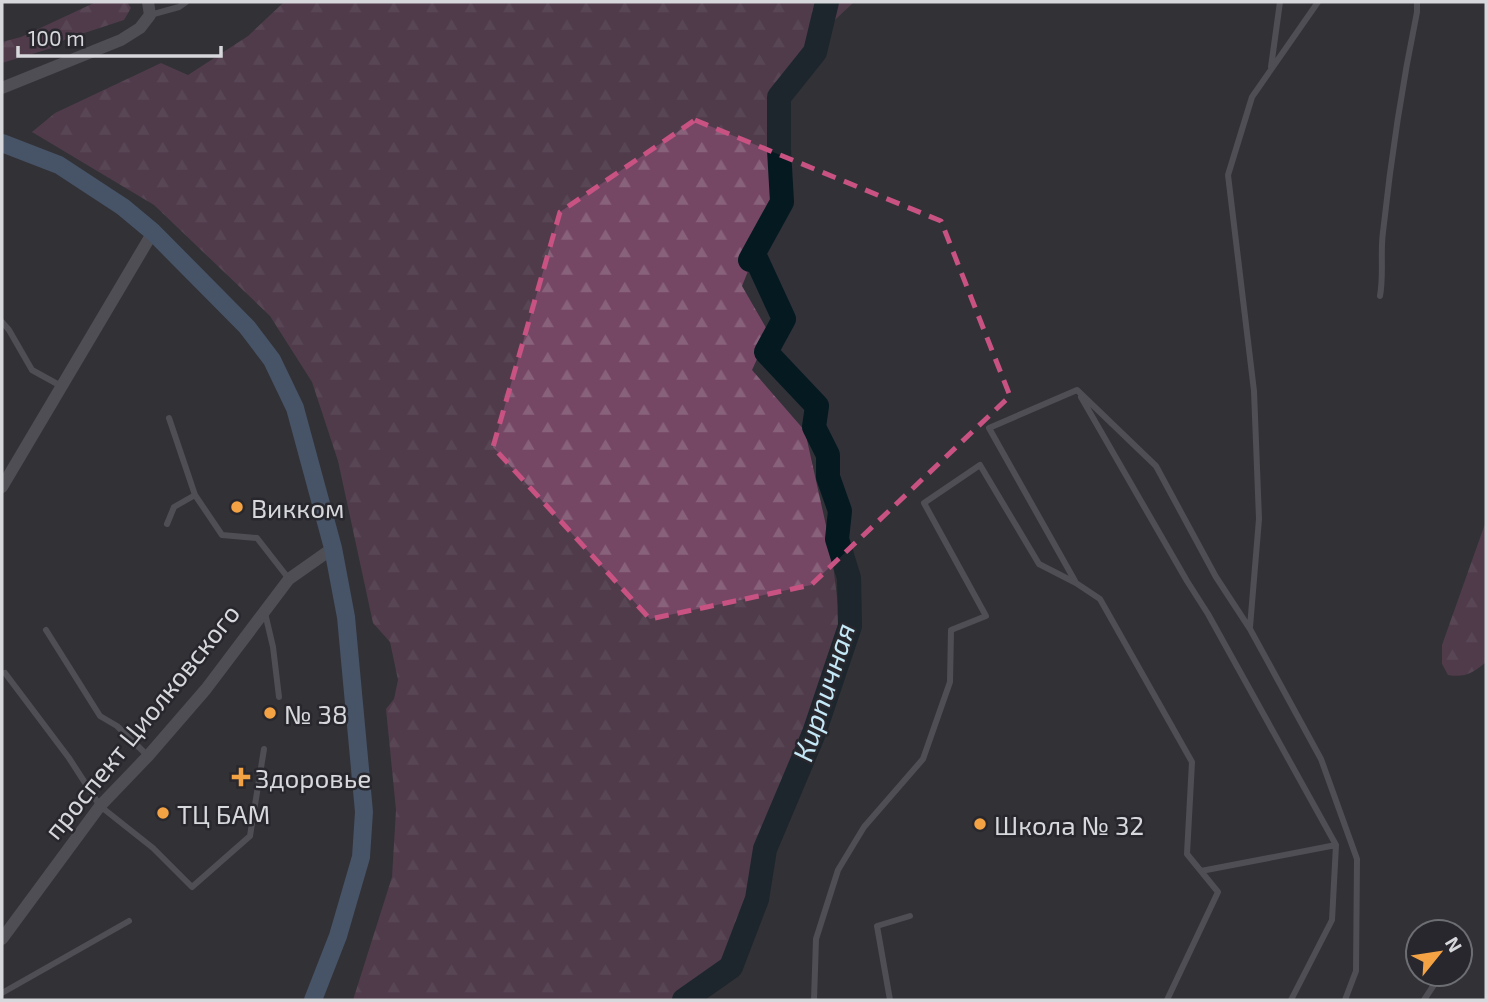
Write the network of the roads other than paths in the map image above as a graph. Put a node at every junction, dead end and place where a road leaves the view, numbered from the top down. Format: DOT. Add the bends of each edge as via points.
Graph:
graph roads {
  1 [pos="186,2"];
  2 [pos="1280,2"];
  3 [pos="1318,2"];
  4 [pos="1417,2"];
  5 [pos="149,8"];
  6 [pos="1271,69"];
  7 [pos="2,88"];
  8 [pos="2,143"];
  9 [pos="153,232"];
  10 [pos="1380,296"];
  11 [pos="2,322"];
  12 [pos="61,386"];
  13 [pos="1077,390"];
  14 [pos="169,418"];
  15 [pos="2,487"];
  16 [pos="195,495"];
  17 [pos="167,524"];
  18 [pos="332,548"];
  19 [pos="289,579"];
  20 [pos="1076,583"];
  21 [pos="265,611"];
  22 [pos="1250,629"];
  23 [pos="46,630"];
  24 [pos="5,673"];
  25 [pos="279,698"];
  26 [pos="264,749"];
  27 [pos="148,755"];
  28 [pos="100,806"];
  29 [pos="1336,845"];
  30 [pos="1200,871"];
  31 [pos="910,916"];
  32 [pos="129,921"];
  33 [pos="2,939"];
  34 [pos="2,993"];
  35 [pos="313,1000"];
  36 [pos="814,1000"];
  37 [pos="890,1000"];
  38 [pos="1167,1000"];
  39 [pos="1292,1000"];
  40 [pos="1345,1000"];
  1 -- 5 [label="lane" via="179,7"];
  2 -- 6 [label="lane"];
  3 -- 6 [label="lane"];
  4 -- 10 [label="lane" via="1396,119"];
  5 -- 7 [label="street" via="140,28 121,40"];
  6 -- 22 [label="lane" via="1252,97 1228,175 1254,391 1259,519"];
  8 -- 9 [label="main road" via="59,165"];
  9 -- 12 [label="street"];
  9 -- 18 [label="main road" via="247,327 272,360 295,408"];
  11 -- 12 [label="lane" via="32,370"];
  12 -- 15 [label="street"];
  13 -- 20 [label="lane" via="989,428"];
  13 -- 22 [label="lane" via="1156,466"];
  13 -- 29 [label="lane"];
  14 -- 16 [label="lane"];
  16 -- 17 [label="lane" via="174,507"];
  16 -- 19 [label="lane" via="222,535 257,538"];
  18 -- 19 [label="street, проспект Циолковского"];
  18 -- 35 [label="main road" via="346,617 364,812 361,857"];
  19 -- 21 [label="street, проспект Циолковского"];
  20 -- 30 [label="lane" via="1100,599 1192,762 1186,854"];
  20 -- 36 [label="lane" via="1039,564 980,465 924,503 986,616 951,630 950,682 923,760 864,827 838,870 816,939"];
  21 -- 25 [label="lane"];
  21 -- 27 [label="street, проспект Циолковского"];
  22 -- 40 [label="lane" via="1321,759 1357,859 1356,971"];
  23 -- 27 [label="lane" via="100,716"];
  24 -- 28 [label="lane"];
  26 -- 28 [label="lane" via="250,836 192,887"];
  27 -- 28 [label="street, проспект Циолковского"];
  28 -- 33 [label="street, проспект Циолковского"];
  29 -- 30 [label="lane"];
  29 -- 39 [label="lane" via="1332,920"];
  30 -- 38 [label="lane" via="1218,892"];
  31 -- 37 [label="lane" via="877,926"];
  32 -- 34 [label="lane"];
}
